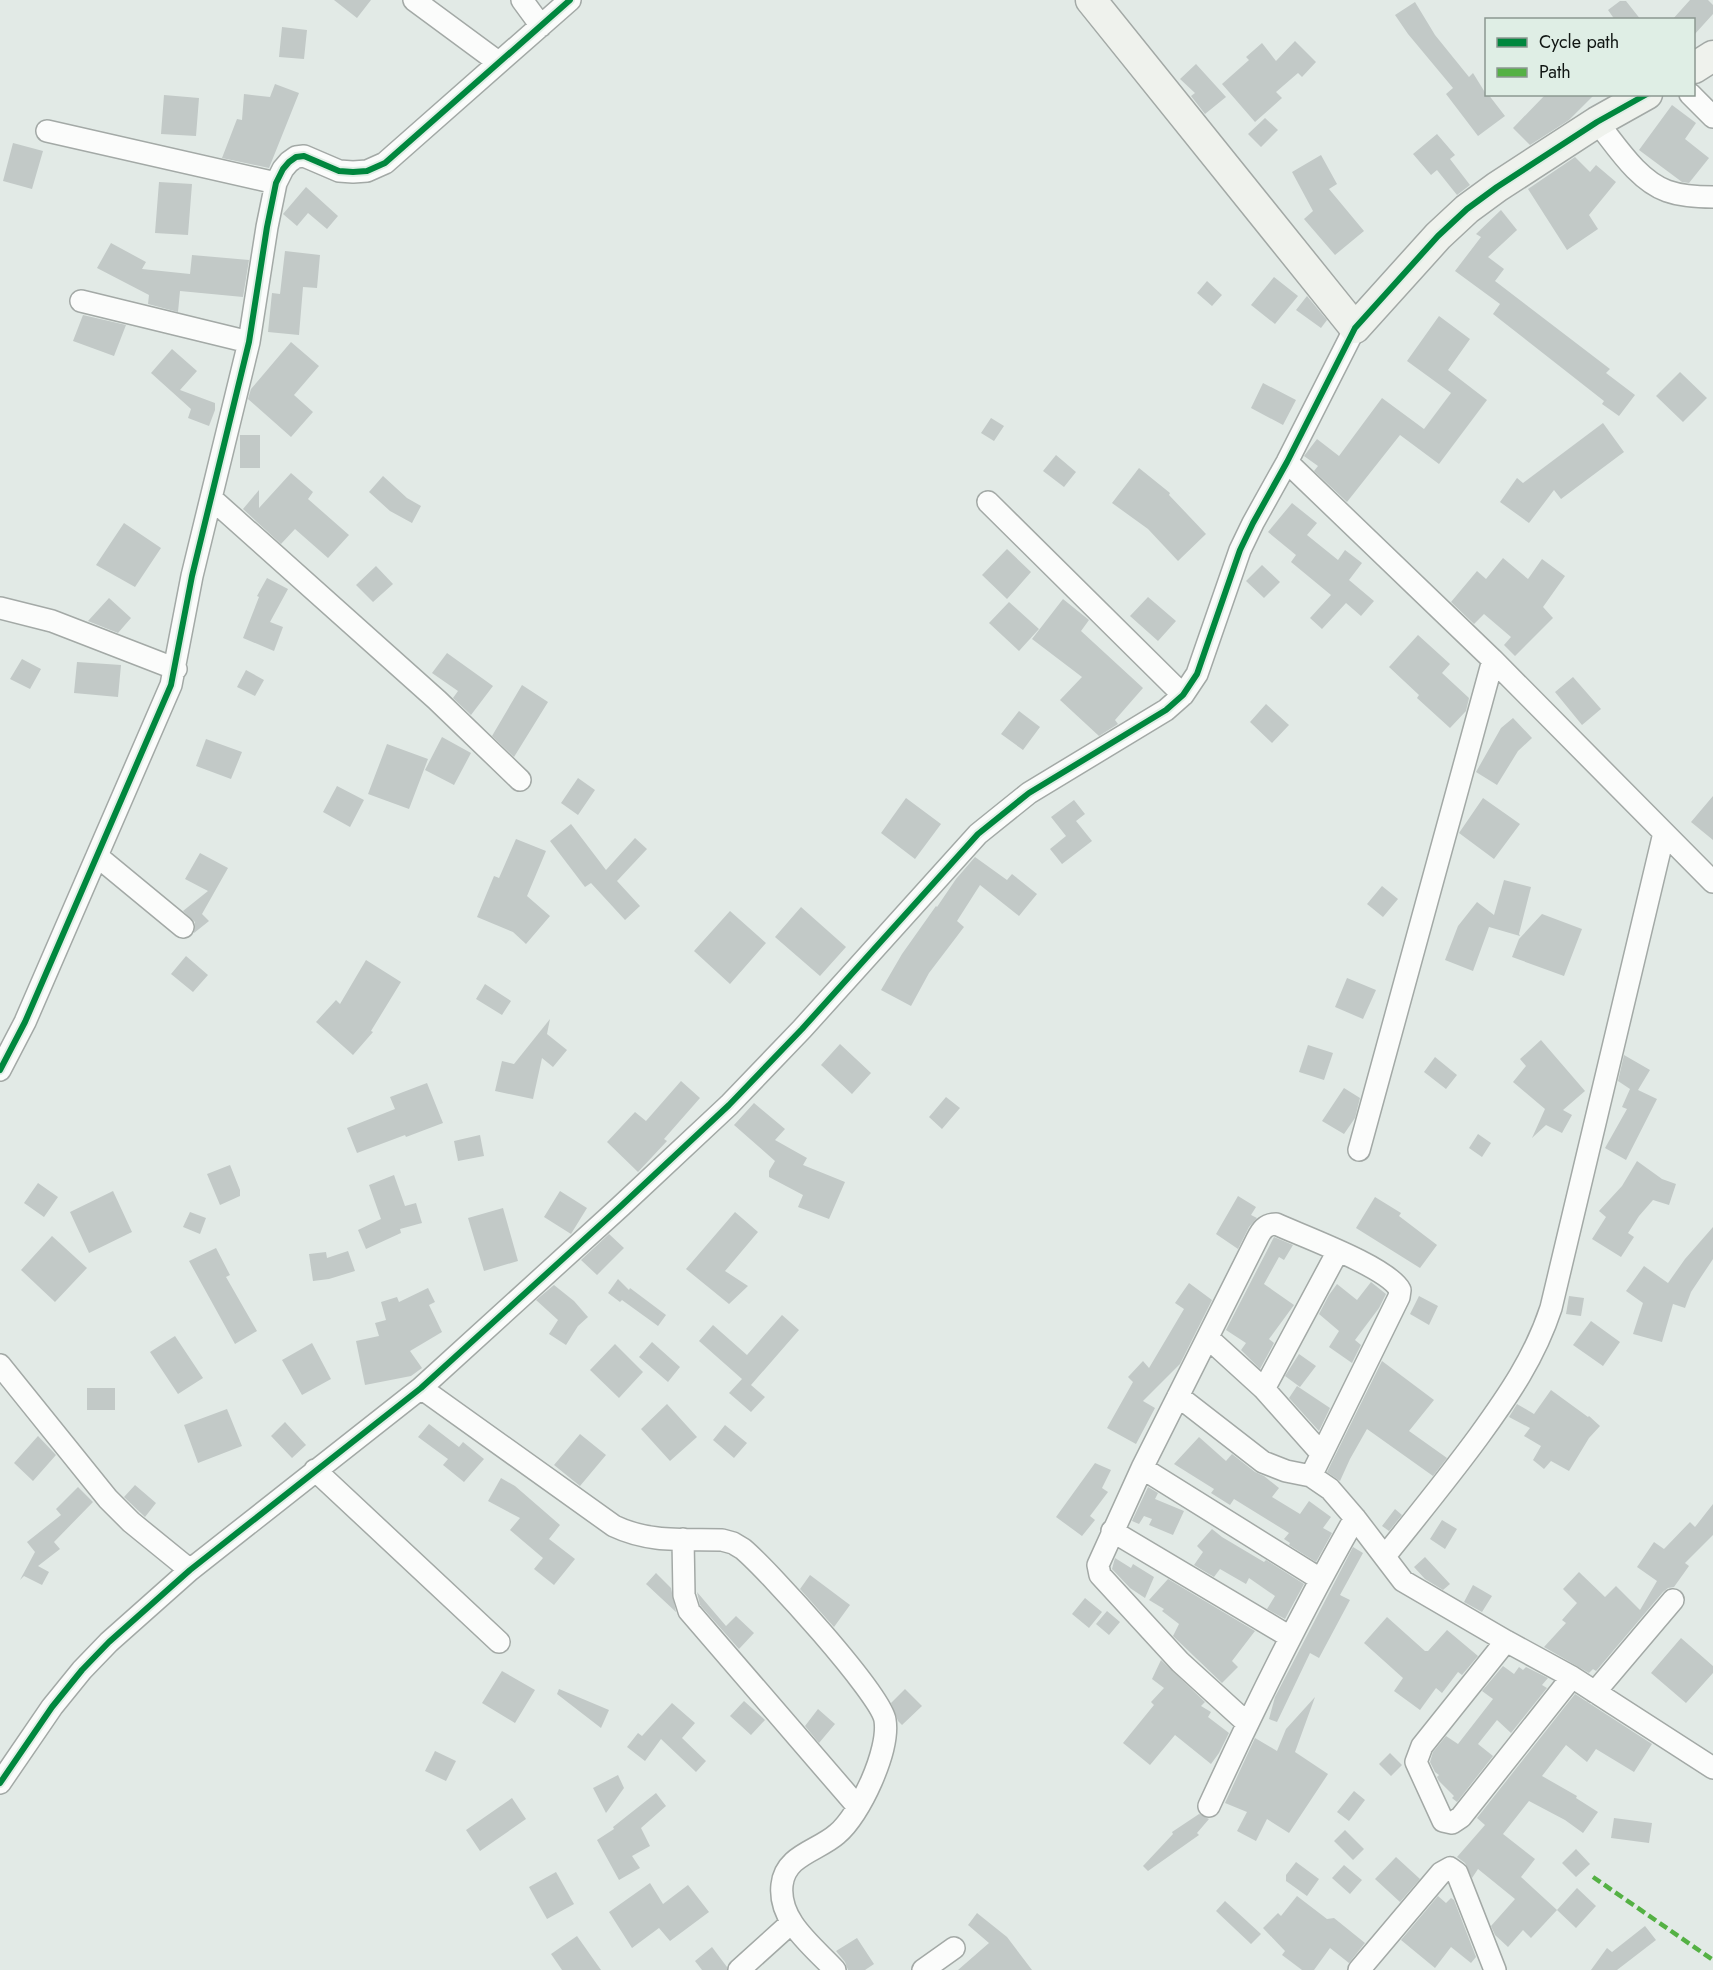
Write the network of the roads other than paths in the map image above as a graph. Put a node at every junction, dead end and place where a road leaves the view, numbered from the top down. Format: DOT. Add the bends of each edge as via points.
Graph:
graph roads {
  1 [pos="414,0"];
  2 [pos="522,0"];
  3 [pos="570,0"];
  4 [pos="1102,4"];
  5 [pos="541,26"];
  6 [pos="1713,56"];
  7 [pos="498,62"];
  8 [pos="1695,67"];
  9 [pos="1643,96"];
  10 [pos="1692,96"];
  11 [pos="1713,117"];
  12 [pos="1597,122"];
  13 [pos="47,131"];
  14 [pos="276,183"];
  15 [pos="1713,198"];
  16 [pos="81,301"];
  17 [pos="1355,327"];
  18 [pos="249,342"];
  19 [pos="1287,462"];
  20 [pos="211,498"];
  21 [pos="988,502"];
  22 [pos="0,608"];
  23 [pos="1493,660"];
  24 [pos="176,669"];
  25 [pos="1183,694"];
  26 [pos="520,780"];
  27 [pos="1664,833"];
  28 [pos="98,856"];
  29 [pos="1713,882"];
  30 [pos="183,927"];
  31 [pos="0,1070"];
  32 [pos="1359,1150"];
  33 [pos="1338,1251"];
  34 [pos="1208,1338"];
  35 [pos="0,1365"];
  36 [pos="421,1388"];
  37 [pos="1264,1389"];
  38 [pos="1178,1396"];
  39 [pos="1321,1453"];
  40 [pos="1142,1468"];
  41 [pos="315,1470"];
  42 [pos="1311,1476"];
  43 [pos="1355,1518"];
  44 [pos="1112,1531"];
  45 [pos="683,1539"];
  46 [pos="1385,1556"];
  47 [pos="190,1570"];
  48 [pos="1320,1578"];
  49 [pos="1673,1600"];
  50 [pos="1290,1637"];
  51 [pos="1506,1641"];
  52 [pos="499,1642"];
  53 [pos="1572,1677"];
  54 [pos="1595,1692"];
  55 [pos="1247,1723"];
  56 [pos="1713,1768"];
  57 [pos="0,1783"];
  58 [pos="1209,1806"];
  59 [pos="858,1807"];
  60 [pos="791,1923"];
  61 [pos="954,1948"];
  62 [pos="739,1970"];
  63 [pos="835,1970"];
  64 [pos="923,1970"];
  65 [pos="1359,1970"];
  66 [pos="1495,1970"];
  1 -- 7 [label="street"];
  2 -- 5 [label="street"];
  3 -- 5 [label="street"];
  4 -- 17 [label="street"];
  5 -- 7 [label="street"];
  6 -- 8 [label="street"];
  7 -- 14 [label="street" via="385,163 353,172 339,171 304,156 296,157 282,169"];
  9 -- 12 [label="street"];
  10 -- 11 [label="street"];
  12 -- 15 [label="street" via="1650,182 1679,194"];
  12 -- 17 [label="street" via="1467,209"];
  13 -- 14 [label="street"];
  14 -- 18 [label="street"];
  16 -- 18 [label="street"];
  17 -- 19 [label="street"];
  18 -- 20 [label="street"];
  19 -- 23 [label="street"];
  19 -- 25 [label="street" via="1240,550 1205,656"];
  20 -- 24 [label="street"];
  20 -- 26 [label="street" via="437,700"];
  21 -- 25 [label="street"];
  22 -- 24 [label="street" via="52,621"];
  23 -- 27 [label="street"];
  23 -- 32 [label="street"];
  24 -- 28 [label="street"];
  25 -- 36 [label="street" via="1166,710 1029,793 978,834 729,1105"];
  27 -- 29 [label="street"];
  27 -- 46 [label="street" via="1542,1336 1509,1395"];
  28 -- 30 [label="street"];
  28 -- 31 [label="street"];
  33 -- 34 [label="street" via="1276,1224 1265,1227"];
  33 -- 37 [label="street"];
  33 -- 39 [label="street" via="1388,1277 1400,1290"];
  34 -- 37 [label="street"];
  34 -- 38 [label="street"];
  35 -- 47 [label="street" via="108,1499"];
  36 -- 41 [label="street"];
  36 -- 45 [label="street" via="614,1526 633,1535"];
  37 -- 39 [label="street"];
  38 -- 40 [label="street"];
  38 -- 42 [label="street" via="1263,1462"];
  39 -- 42 [label="street"];
  40 -- 44 [label="street"];
  40 -- 48 [label="street"];
  41 -- 47 [label="street"];
  41 -- 52 [label="street"];
  42 -- 43 [label="street" via="1330,1489"];
  43 -- 46 [label="street"];
  43 -- 48 [label="street"];
  44 -- 50 [label="street"];
  44 -- 55 [label="street" via="1099,1559 1100,1575 1180,1662"];
  45 -- 59 [label="street" via="684,1595 689,1611"];
  45 -- 59 [label="street" via="722,1540 744,1549 826,1638 879,1704 885,1718 884,1747"];
  46 -- 51 [label="street" via="1394,1572 1408,1584"];
  47 -- 57 [label="street" via="82,1670"];
  48 -- 50 [label="street"];
  49 -- 54 [label="street"];
  50 -- 55 [label="street"];
  51 -- 53 [label="street"];
  51 -- 53 [label="street" via="1417,1756 1416,1762 1443,1821 1452,1823 1461,1817"];
  53 -- 54 [label="street"];
  54 -- 56 [label="street"];
  55 -- 58 [label="street"];
  59 -- 60 [label="street" via="837,1835 798,1858 784,1876 784,1906"];
  60 -- 62 [label="street"];
  60 -- 63 [label="street"];
  61 -- 64 [label="street"];
  65 -- 66 [label="street" via="1443,1870 1450,1868 1457,1873"];
}
